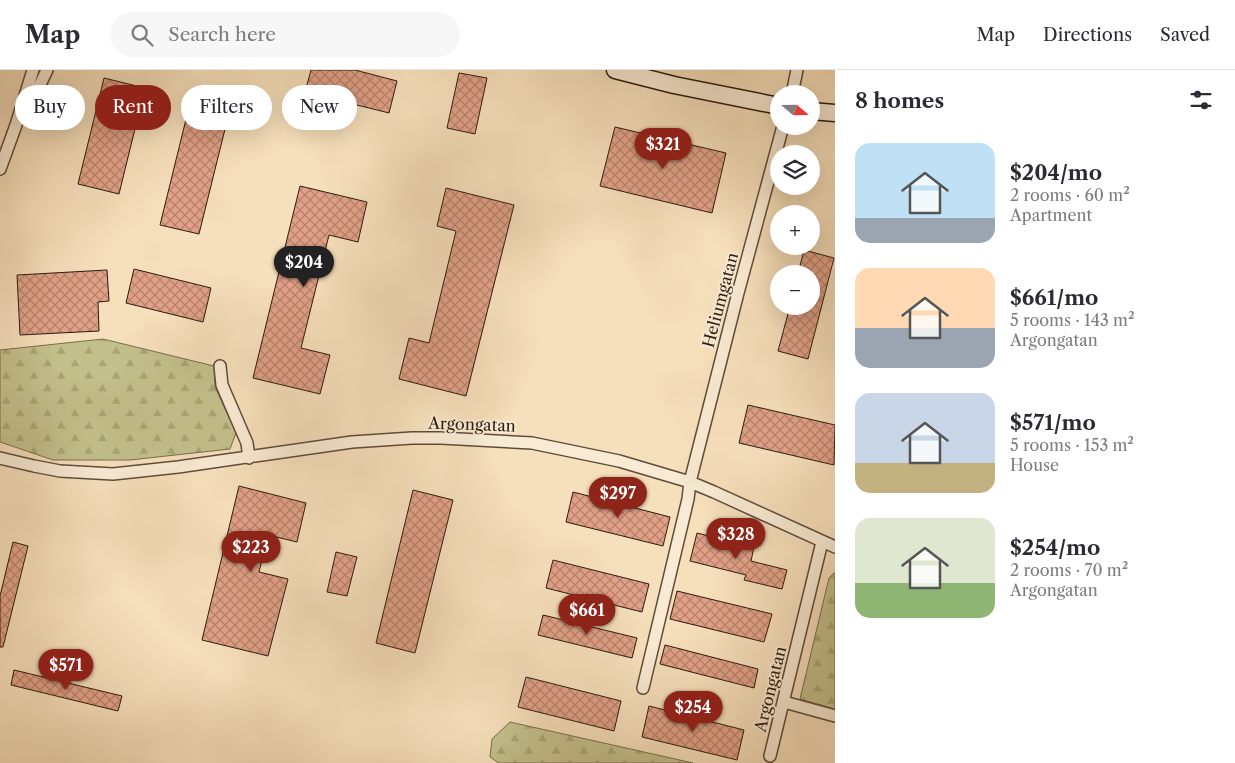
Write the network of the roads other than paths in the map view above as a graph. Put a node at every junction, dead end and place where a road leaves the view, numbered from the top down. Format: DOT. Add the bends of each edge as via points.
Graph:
graph roads {
  1 [pos="33,70"];
  2 [pos="47,70"];
  3 [pos="615,70"];
  4 [pos="797,70"];
  5 [pos="28,85"];
  6 [pos="40,85"];
  7 [pos="794,85"];
  8 [pos="770,104"];
  9 [pos="820,111"];
  10 [pos="835,113"];
  11 [pos="15,129"];
  12 [pos="781,135"];
  13 [pos="0,169"];
  14 [pos="220,366"];
  15 [pos="0,458"];
  16 [pos="249,458"];
  17 [pos="690,482"];
  18 [pos="822,542"];
  19 [pos="835,547"];
  20 [pos="643,688"];
  21 [pos="784,702"];
  22 [pos="835,716"];
  23 [pos="770,756"];
  1 -- 5 [label="street"];
  2 -- 6 [label="street"];
  3 -- 8 [label="street"];
  4 -- 7 [label="street"];
  9 -- 10 [label="street"];
  11 -- 13 [label="street"];
  12 -- 17 [label="street, Heliumgatan"];
  14 -- 16 [label="street" via="222,385 247,443"];
  15 -- 16 [label="street, Argongatan" via="60,471 113,474"];
  16 -- 17 [label="street, Argongatan" via="352,442 412,438 493,440 575,451"];
  17 -- 18 [label="street, Argongatan"];
  17 -- 20 [label="street"];
  18 -- 19 [label="street, Argongatan"];
  18 -- 21 [label="street, Argongatan"];
  21 -- 22 [label="street"];
  21 -- 23 [label="street, Argongatan"];
}
